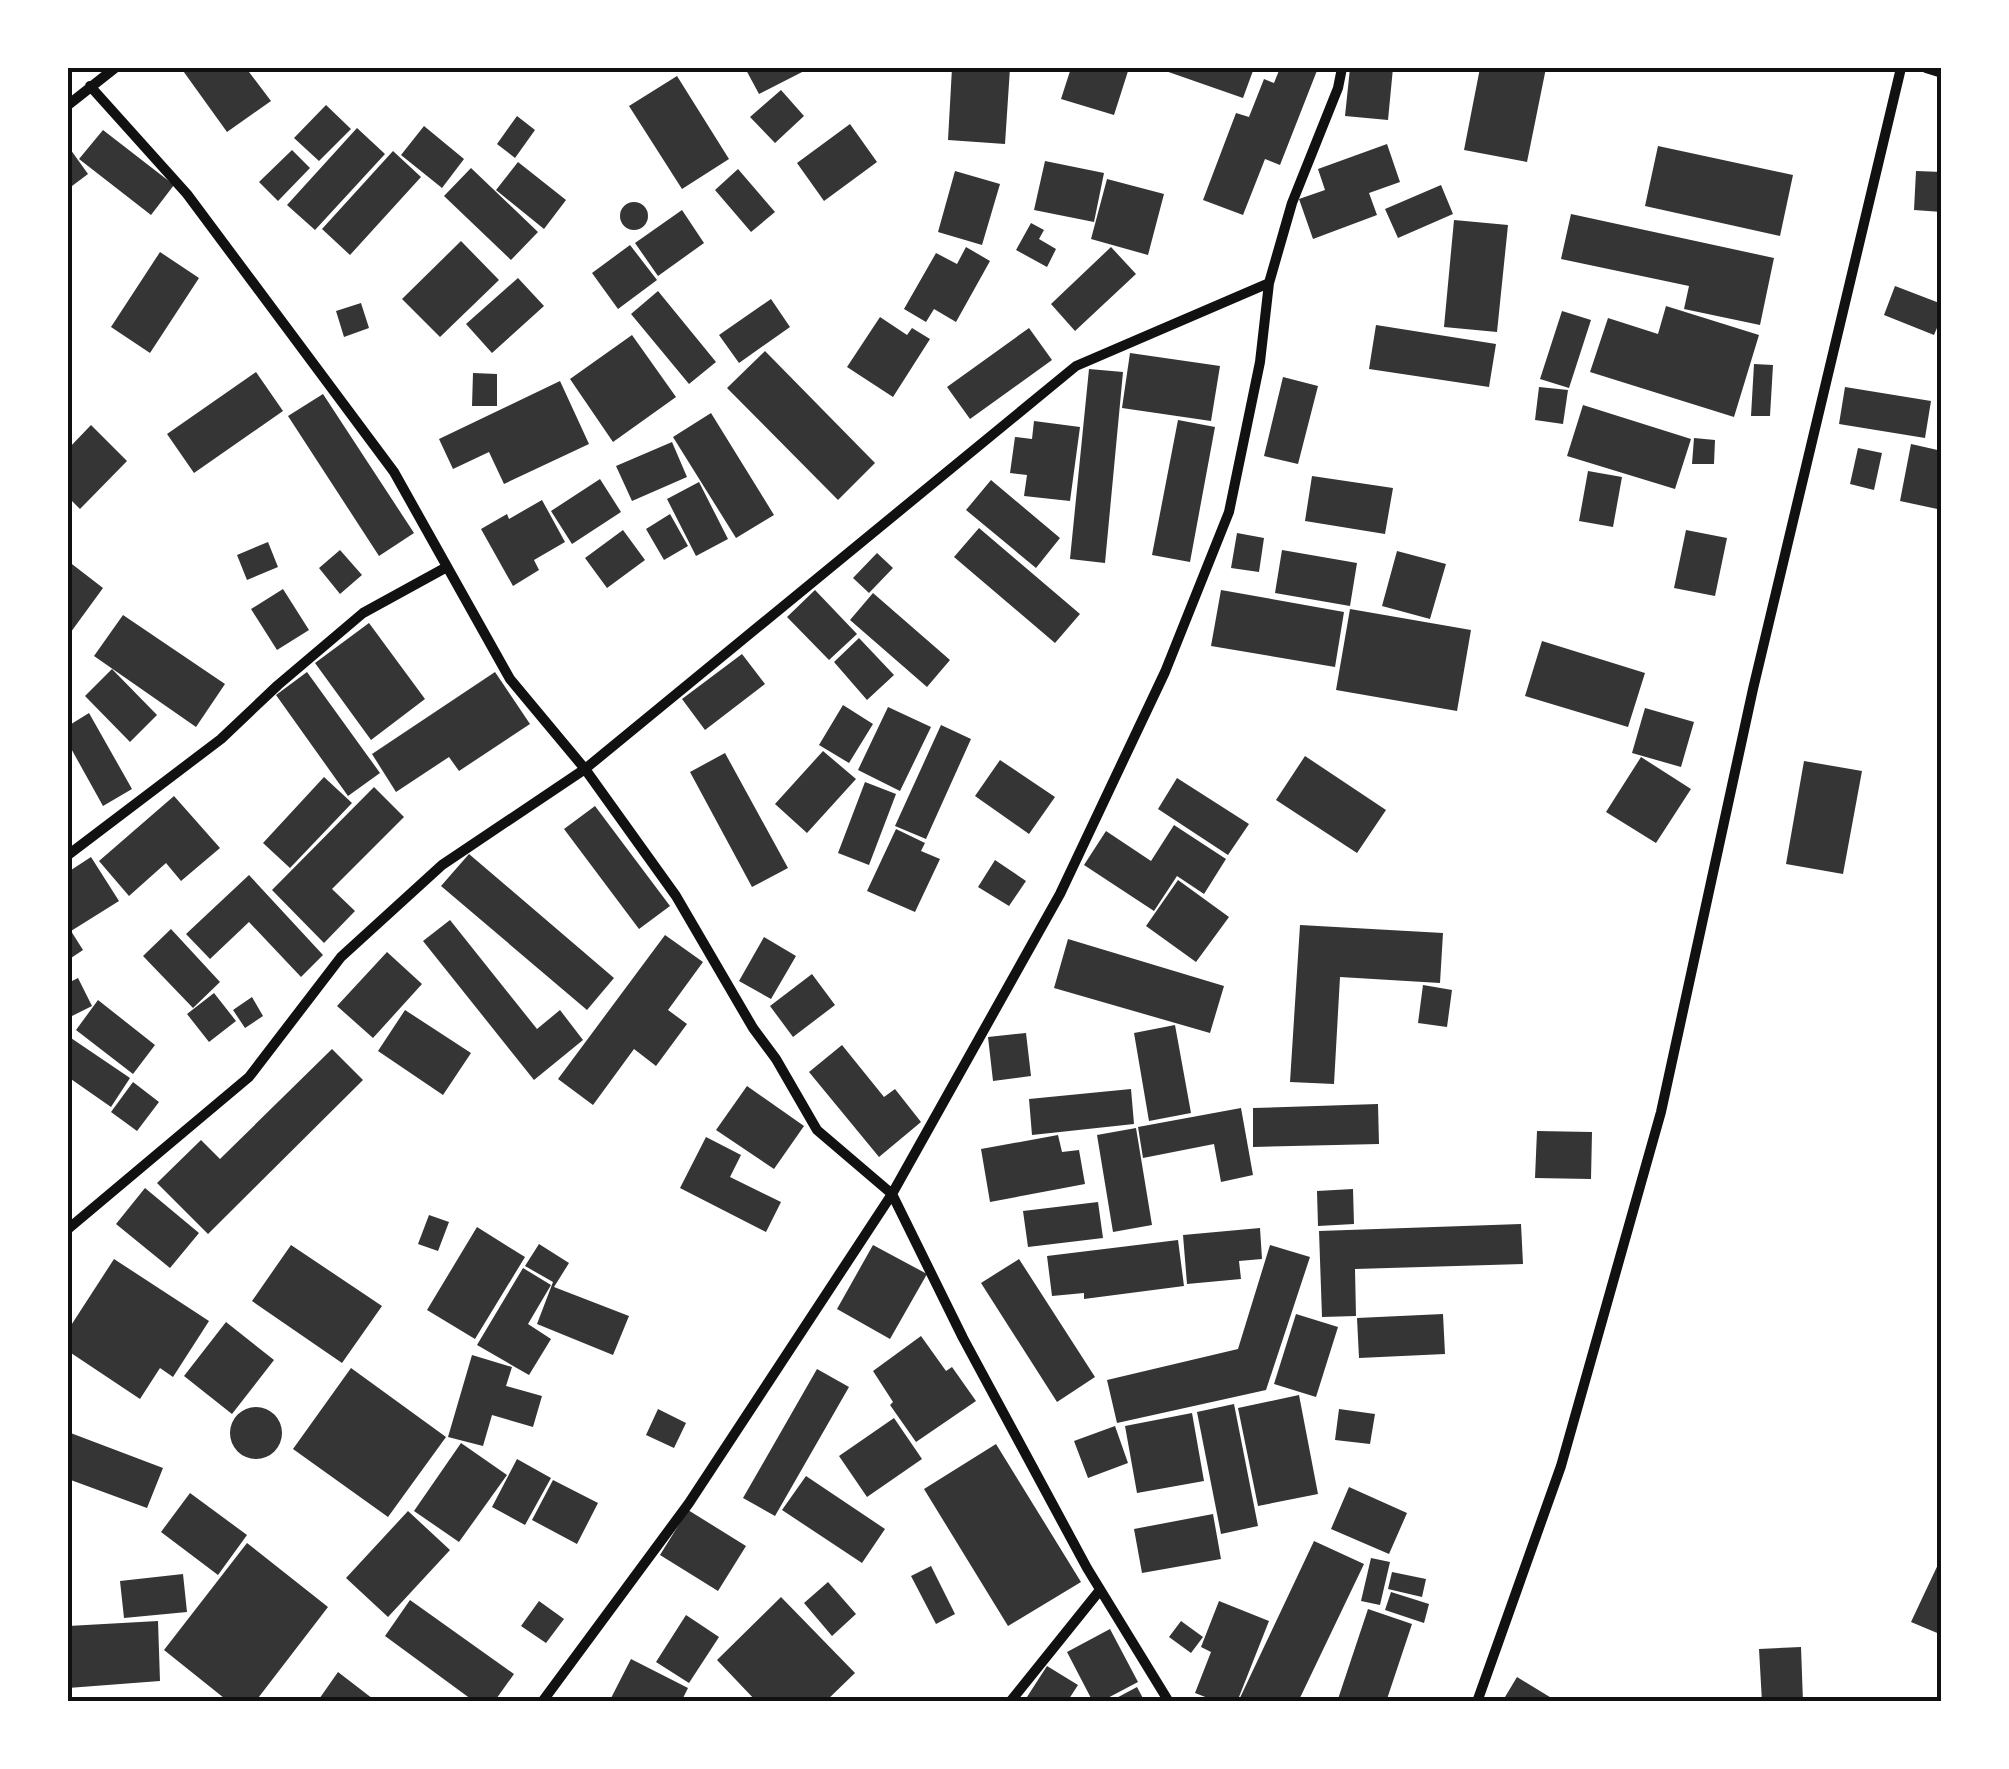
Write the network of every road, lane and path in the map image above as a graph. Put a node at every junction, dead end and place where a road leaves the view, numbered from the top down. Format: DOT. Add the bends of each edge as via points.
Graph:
graph roads {
  1 [pos="115,68"];
  2 [pos="1342,68"];
  3 [pos="1900,68"];
  4 [pos="1926,68"];
  5 [pos="1942,73"];
  6 [pos="90,86"];
  7 [pos="68,104"];
  8 [pos="1269,283"];
  9 [pos="446,568"];
  10 [pos="585,769"];
  11 [pos="68,855"];
  12 [pos="892,1194"];
  13 [pos="68,1230"];
  14 [pos="1100,1590"];
  15 [pos="542,1702"];
  16 [pos="1010,1702"];
  17 [pos="1169,1702"];
  18 [pos="1477,1702"];
  1 -- 6 [label="street"];
  2 -- 8 [label="street"];
  3 -- 18 [label="street" via="1752,689 1661,1112 1561,1466"];
  4 -- 5 [label="street"];
  6 -- 7 [label="street"];
  6 -- 9 [label="street" via="187,194 306,351 394,472"];
  8 -- 10 [label="street" via="1076,366"];
  8 -- 12 [label="street" via="1229,512 1165,672 1060,894"];
  9 -- 10 [label="street" via="510,679"];
  9 -- 11 [label="street" via="363,613 221,739"];
  10 -- 12 [label="street" via="676,896 818,1130"];
  10 -- 13 [label="street" via="442,865 341,957 249,1077"];
  12 -- 14 [label="street"];
  12 -- 15 [label="street" via="689,1503"];
  14 -- 16 [label="street"];
  14 -- 17 [label="street"];
}
